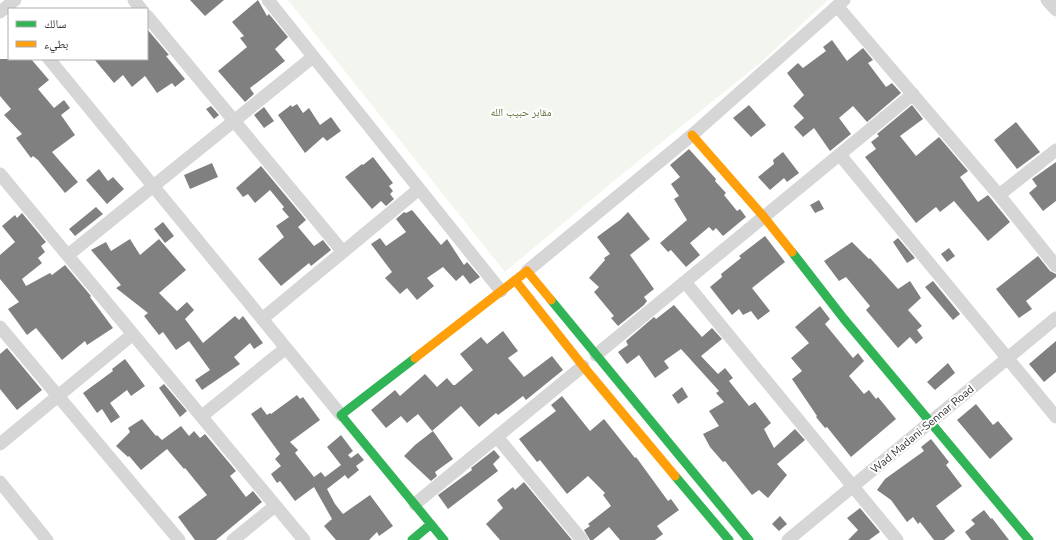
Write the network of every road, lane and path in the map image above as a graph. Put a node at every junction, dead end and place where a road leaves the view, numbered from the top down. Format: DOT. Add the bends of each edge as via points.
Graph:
graph roads {
  1 [pos="134,0"];
  2 [pos="268,0"];
  3 [pos="1047,0"];
  4 [pos="841,3"];
  5 [pos="140,8"];
  6 [pos="1056,10"];
  7 [pos="148,17"];
  8 [pos="313,57"];
  9 [pos="50,60"];
  10 [pos="913,94"];
  11 [pos="234,121"];
  12 [pos="692,135"];
  13 [pos="1056,150"];
  14 [pos="840,155"];
  15 [pos="0,174"];
  16 [pos="154,186"];
  17 [pos="419,189"];
  18 [pos="999,195"];
  19 [pos="764,217"];
  20 [pos="343,252"];
  21 [pos="68,256"];
  22 [pos="1056,266"];
  23 [pos="527,271"];
  24 [pos="515,280"];
  25 [pos="685,282"];
  26 [pos="501,291"];
  27 [pos="1056,318"];
  28 [pos="262,319"];
  29 [pos="0,327"];
  30 [pos="132,334"];
  31 [pos="286,348"];
  32 [pos="596,355"];
  33 [pos="1008,358"];
  34 [pos="583,366"];
  35 [pos="56,396"];
  36 [pos="341,415"];
  37 [pos="202,416"];
  38 [pos="1056,417"];
  39 [pos="931,422"];
  40 [pos="497,437"];
  41 [pos="0,444"];
  42 [pos="0,482"];
  43 [pos="853,486"];
  44 [pos="415,504"];
  45 [pos="275,506"];
  46 [pos="431,524"];
  47 [pos="47,540"];
  48 [pos="179,540"];
  49 [pos="233,540"];
  50 [pos="304,540"];
  51 [pos="412,540"];
  52 [pos="444,540"];
  53 [pos="582,540"];
  54 [pos="729,540"];
  55 [pos="749,540"];
  56 [pos="788,540"];
  57 [pos="896,540"];
  58 [pos="1029,540"];
  1 -- 5 [label="street"];
  2 -- 8 [label="street"];
  3 -- 6 [label="street"];
  4 -- 10 [label="street"];
  4 -- 12 [label="street"];
  7 -- 11 [label="street"];
  8 -- 11 [label="street"];
  8 -- 17 [label="street"];
  9 -- 16 [label="street"];
  10 -- 14 [label="street"];
  10 -- 18 [label="street"];
  11 -- 16 [label="street"];
  11 -- 20 [label="street"];
  12 -- 19 [label="street"];
  12 -- 23 [label="street"];
  13 -- 18 [label="street"];
  14 -- 19 [label="street"];
  14 -- 33 [label="street"];
  15 -- 21 [label="street"];
  16 -- 21 [label="street"];
  16 -- 28 [label="street"];
  17 -- 20 [label="street"];
  17 -- 26 [label="street"];
  18 -- 22 [label="street"];
  19 -- 25 [label="street"];
  19 -- 39 [label="street" via="844,319"];
  20 -- 28 [label="street"];
  21 -- 30 [label="street"];
  23 -- 24 [label="street"];
  23 -- 32 [label="street"];
  24 -- 26 [label="street"];
  24 -- 34 [label="street"];
  25 -- 32 [label="street"];
  25 -- 43 [label="street"];
  26 -- 36 [label="street"];
  27 -- 33 [label="street, Wad Madani-Sennar Road"];
  28 -- 31 [label="street"];
  29 -- 35 [label="street"];
  30 -- 35 [label="street"];
  30 -- 37 [label="street"];
  31 -- 36 [label="street"];
  31 -- 37 [label="street"];
  32 -- 55 [label="street"];
  33 -- 38 [label="street"];
  33 -- 39 [label="street, Wad Madani-Sennar Road"];
  34 -- 40 [label="street"];
  34 -- 54 [label="street"];
  35 -- 41 [label="street"];
  35 -- 48 [label="street"];
  36 -- 44 [label="street"];
  37 -- 45 [label="street"];
  39 -- 43 [label="street, Wad Madani-Sennar Road"];
  39 -- 58 [label="street"];
  40 -- 44 [label="street"];
  40 -- 53 [label="street"];
  42 -- 47 [label="street"];
  43 -- 56 [label="street, Wad Madani-Sennar Road"];
  43 -- 57 [label="street"];
  44 -- 46 [label="street"];
  45 -- 49 [label="street"];
  45 -- 50 [label="street"];
  46 -- 51 [label="street"];
  46 -- 52 [label="street"];
}
